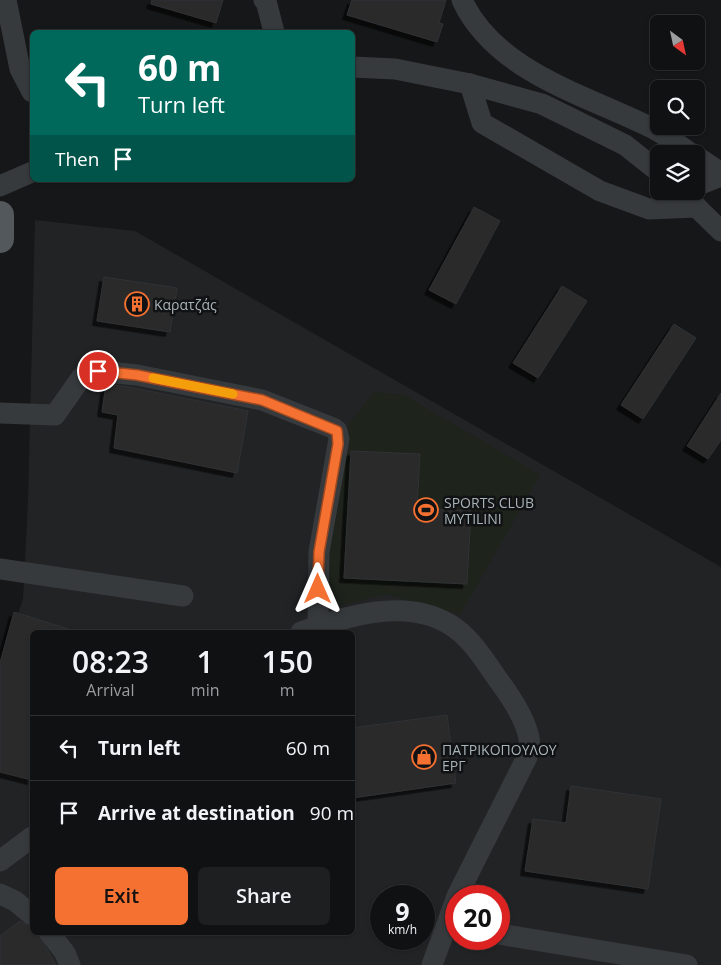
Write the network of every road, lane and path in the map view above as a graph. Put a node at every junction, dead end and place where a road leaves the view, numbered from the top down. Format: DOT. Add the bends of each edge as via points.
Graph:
graph roads {
  1 [pos="6,0"];
  2 [pos="264,0"];
  3 [pos="462,0"];
  4 [pos="273,30"];
  5 [pos="355,67"];
  6 [pos="470,84"];
  7 [pos="30,88"];
  8 [pos="678,145"];
  9 [pos="705,162"];
  10 [pos="650,165"];
  11 [pos="0,171"];
  12 [pos="721,172"];
  13 [pos="30,173"];
  14 [pos="30,174"];
  15 [pos="721,176"];
  16 [pos="705,182"];
  17 [pos="0,186"];
  18 [pos="690,200"];
  19 [pos="697,207"];
  20 [pos="0,214"];
  21 [pos="721,231"];
  22 [pos="0,239"];
  23 [pos="0,413"];
  24 [pos="0,569"];
  25 [pos="183,596"];
  26 [pos="309,629"];
  27 [pos="30,838"];
  28 [pos="0,861"];
  29 [pos="463,885"];
  30 [pos="0,894"];
  31 [pos="30,913"];
  32 [pos="51,935"];
  33 [pos="510,936"];
  34 [pos="445,939"];
  35 [pos="70,965"];
  36 [pos="432,965"];
  37 [pos="687,965"];
  1 -- 7 [label="street" via="20,69"];
  2 -- 4 [label="street"];
  3 -- 8 [label="street" via="479,29 511,57 558,84 656,130"];
  5 -- 6 [label="street" via="395,69"];
  6 -- 10 [label="street" via="542,104 625,145"];
  6 -- 19 [label="street" via="482,123 600,191 649,209"];
  9 -- 12 [label="street"];
  11 -- 13 [label="street"];
  14 -- 17 [label="street"];
  15 -- 16 [label="street"];
  18 -- 19 [label="street"];
  19 -- 21 [label="street"];
  20 -- 22 [label="main road"];
  23 -- 26 [label="street" via="55,415 81,378 98,371 137,375 262,400 333,428 339,439"];
  24 -- 25 [label="street"];
  26 -- 29 [label="street" via="383,611 405,610 427,615 449,624 469,641 510,696 530,739 527,757"];
  27 -- 28 [label="street"];
  30 -- 31 [label="street"];
  32 -- 35 [label="street"];
  33 -- 37 [label="street"];
  34 -- 36 [label="street"];
}
